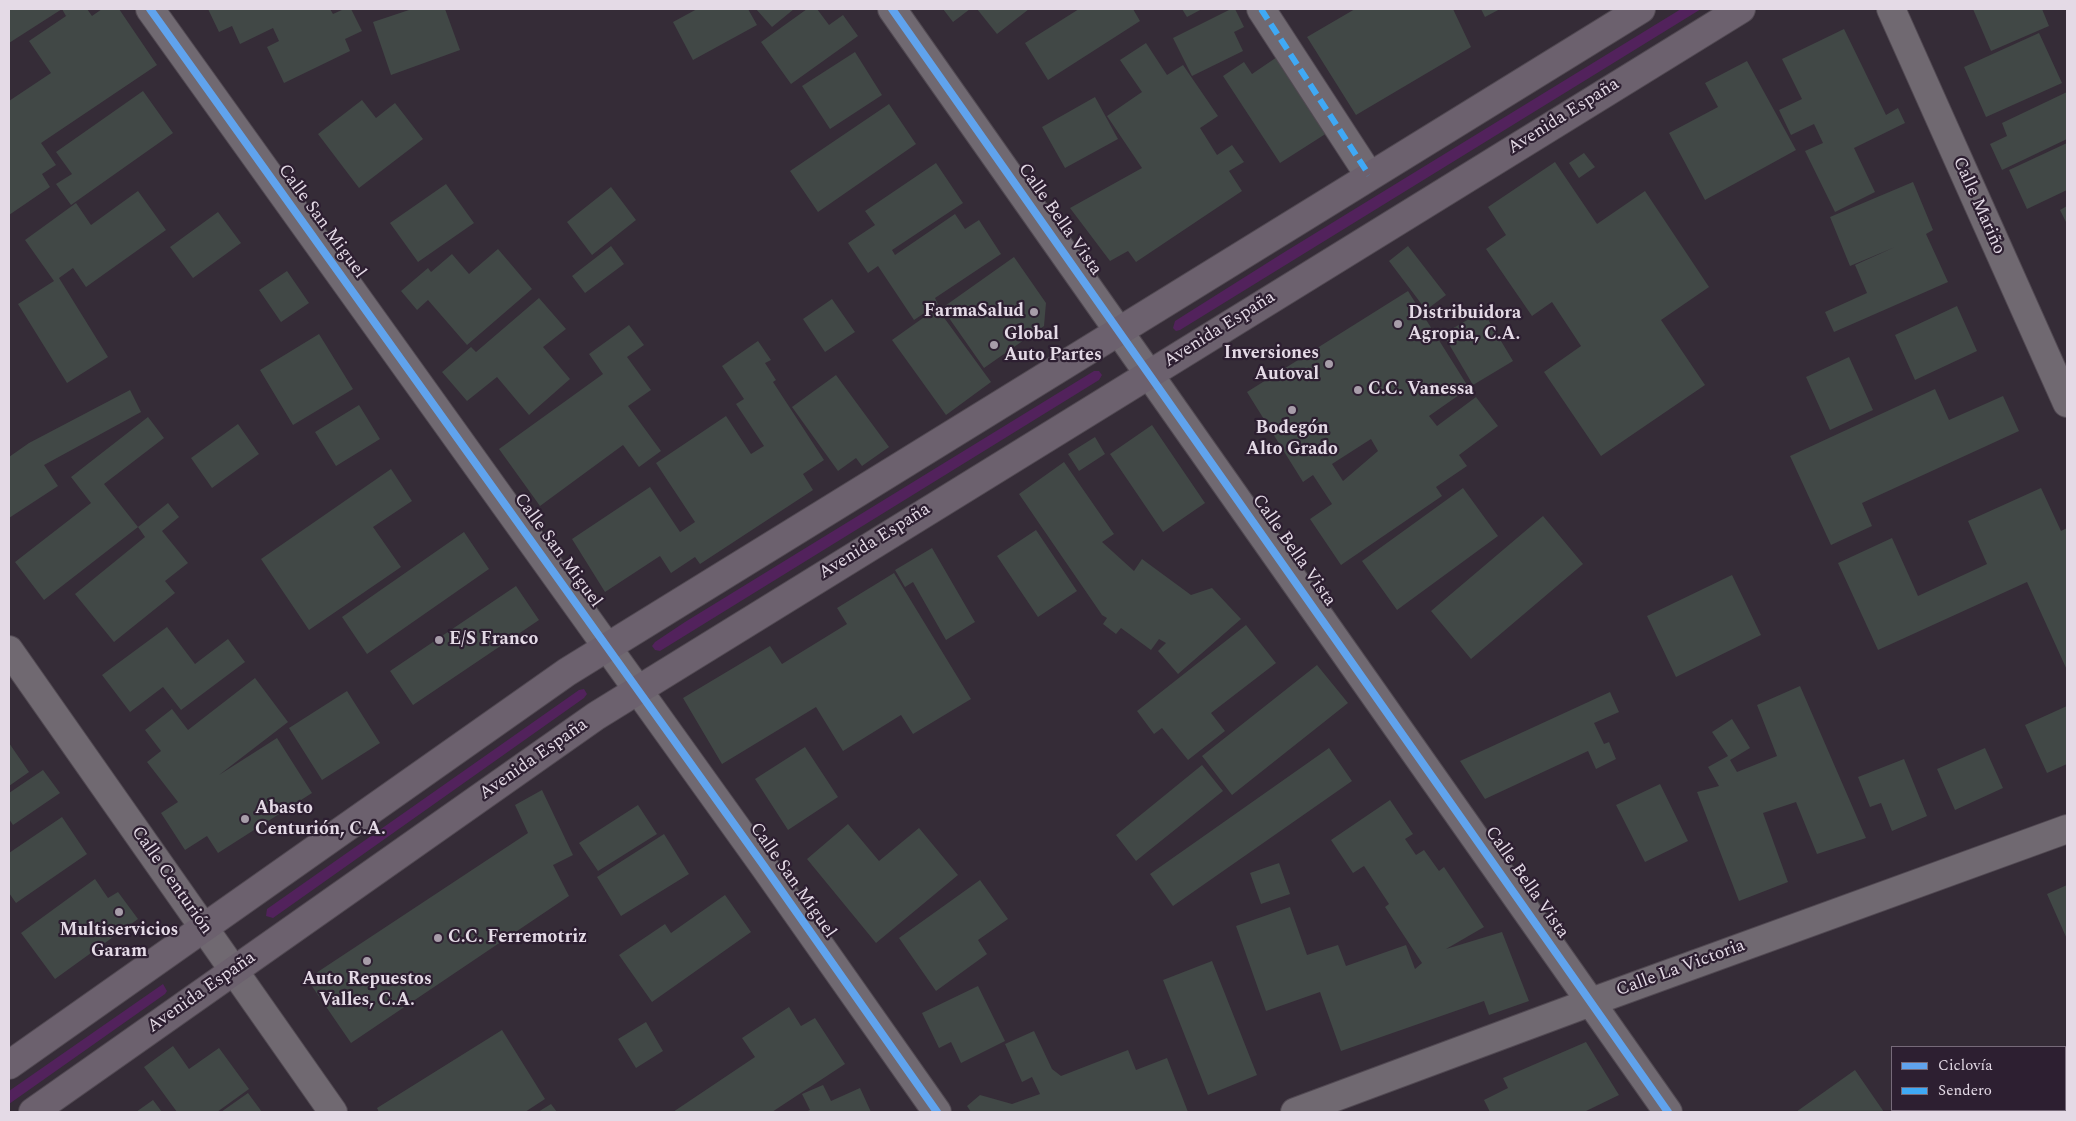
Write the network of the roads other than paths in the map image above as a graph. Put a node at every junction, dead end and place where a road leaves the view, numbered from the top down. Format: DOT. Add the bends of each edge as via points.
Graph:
graph roads {
  1 [pos="150,9"];
  2 [pos="892,9"];
  3 [pos="1261,9"];
  4 [pos="1641,9"];
  5 [pos="1740,9"];
  6 [pos="1891,9"];
  7 [pos="1369,175"];
  8 [pos="1119,331"];
  9 [pos="1150,374"];
  10 [pos="2067,403"];
  11 [pos="607,647"];
  12 [pos="9,650"];
  13 [pos="637,690"];
  14 [pos="2067,829"];
  15 [pos="204,928"];
  16 [pos="234,971"];
  17 [pos="1591,1002"];
  18 [pos="9,1066"];
  19 [pos="33,1112"];
  20 [pos="332,1112"];
  21 [pos="937,1112"];
  22 [pos="1295,1112"];
  23 [pos="1668,1112"];
  1 -- 11 [label="street, Calle San Miguel"];
  2 -- 8 [label="street, Calle Bella Vista"];
  3 -- 7 [label="street"];
  4 -- 7 [label="main road"];
  5 -- 9 [label="main road, Avenida España"];
  6 -- 10 [label="street, Calle Mariño"];
  7 -- 8 [label="main road"];
  8 -- 9 [label="street, Calle Bella Vista"];
  8 -- 11 [label="main road"];
  9 -- 13 [label="main road, Avenida España"];
  9 -- 17 [label="street, Calle Bella Vista"];
  11 -- 13 [label="street, Calle San Miguel"];
  11 -- 15 [label="main road"];
  12 -- 15 [label="street, Calle Centurión"];
  13 -- 16 [label="main road, Avenida España"];
  13 -- 21 [label="street, Calle San Miguel"];
  14 -- 17 [label="street, Calle La Victoria"];
  15 -- 16 [label="street, Calle Centurión"];
  15 -- 18 [label="main road"];
  16 -- 19 [label="main road, Avenida España"];
  16 -- 20 [label="street, Calle Centurión"];
  17 -- 22 [label="street, Calle La Victoria"];
  17 -- 23 [label="street, Calle Bella Vista"];
}
